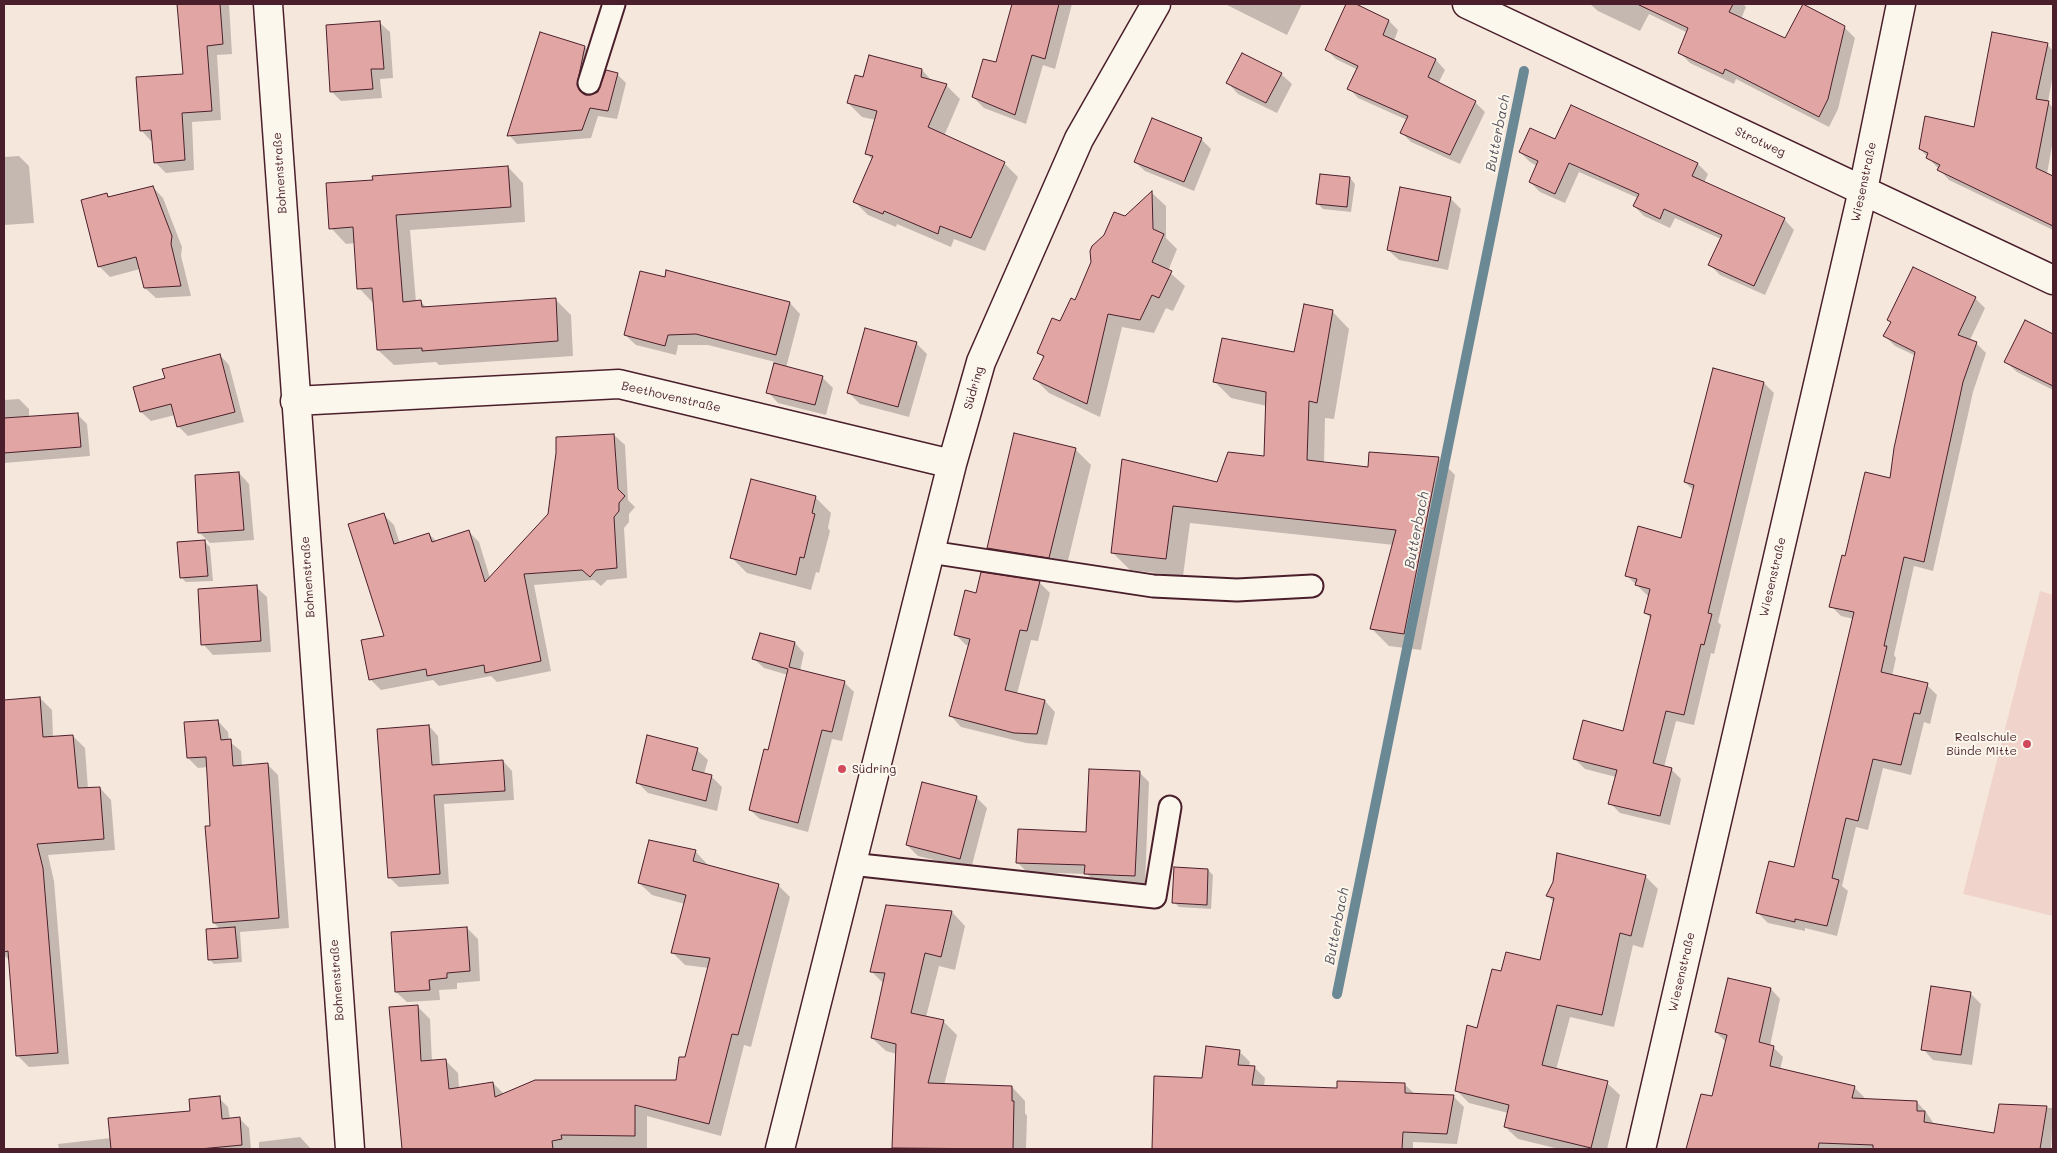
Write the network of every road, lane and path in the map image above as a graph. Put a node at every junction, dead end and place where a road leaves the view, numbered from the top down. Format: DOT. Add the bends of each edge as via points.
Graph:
graph roads {
  1 [pos="268,4"];
  2 [pos="614,4"];
  3 [pos="1156,4"];
  4 [pos="1467,4"];
  5 [pos="1901,4"];
  6 [pos="589,83"];
  7 [pos="1863,190"];
  8 [pos="2053,280"];
  9 [pos="295,401"];
  10 [pos="952,464"];
  11 [pos="930,552"];
  12 [pos="1312,586"];
  13 [pos="1170,807"];
  14 [pos="851,864"];
  15 [pos="350,1149"];
  16 [pos="780,1149"];
  17 [pos="1641,1149"];
  1 -- 9 [label="street, Bohnenstraße"];
  2 -- 6 [label="lane"];
  3 -- 10 [label="street, Südring" via="1079,139 981,362"];
  4 -- 7 [label="street, Strotweg"];
  5 -- 7 [label="street, Wiesenstraße"];
  7 -- 8 [label="street, Strotweg"];
  7 -- 17 [label="street, Wiesenstraße"];
  9 -- 10 [label="street, Beethovenstraße" via="619,384"];
  9 -- 15 [label="street, Bohnenstraße"];
  10 -- 11 [label="street, Südring"];
  11 -- 12 [label="lane" via="1152,586 1237,590"];
  11 -- 14 [label="street, Südring"];
  13 -- 14 [label="lane" via="1155,897"];
  14 -- 16 [label="street, Südring"];
}
